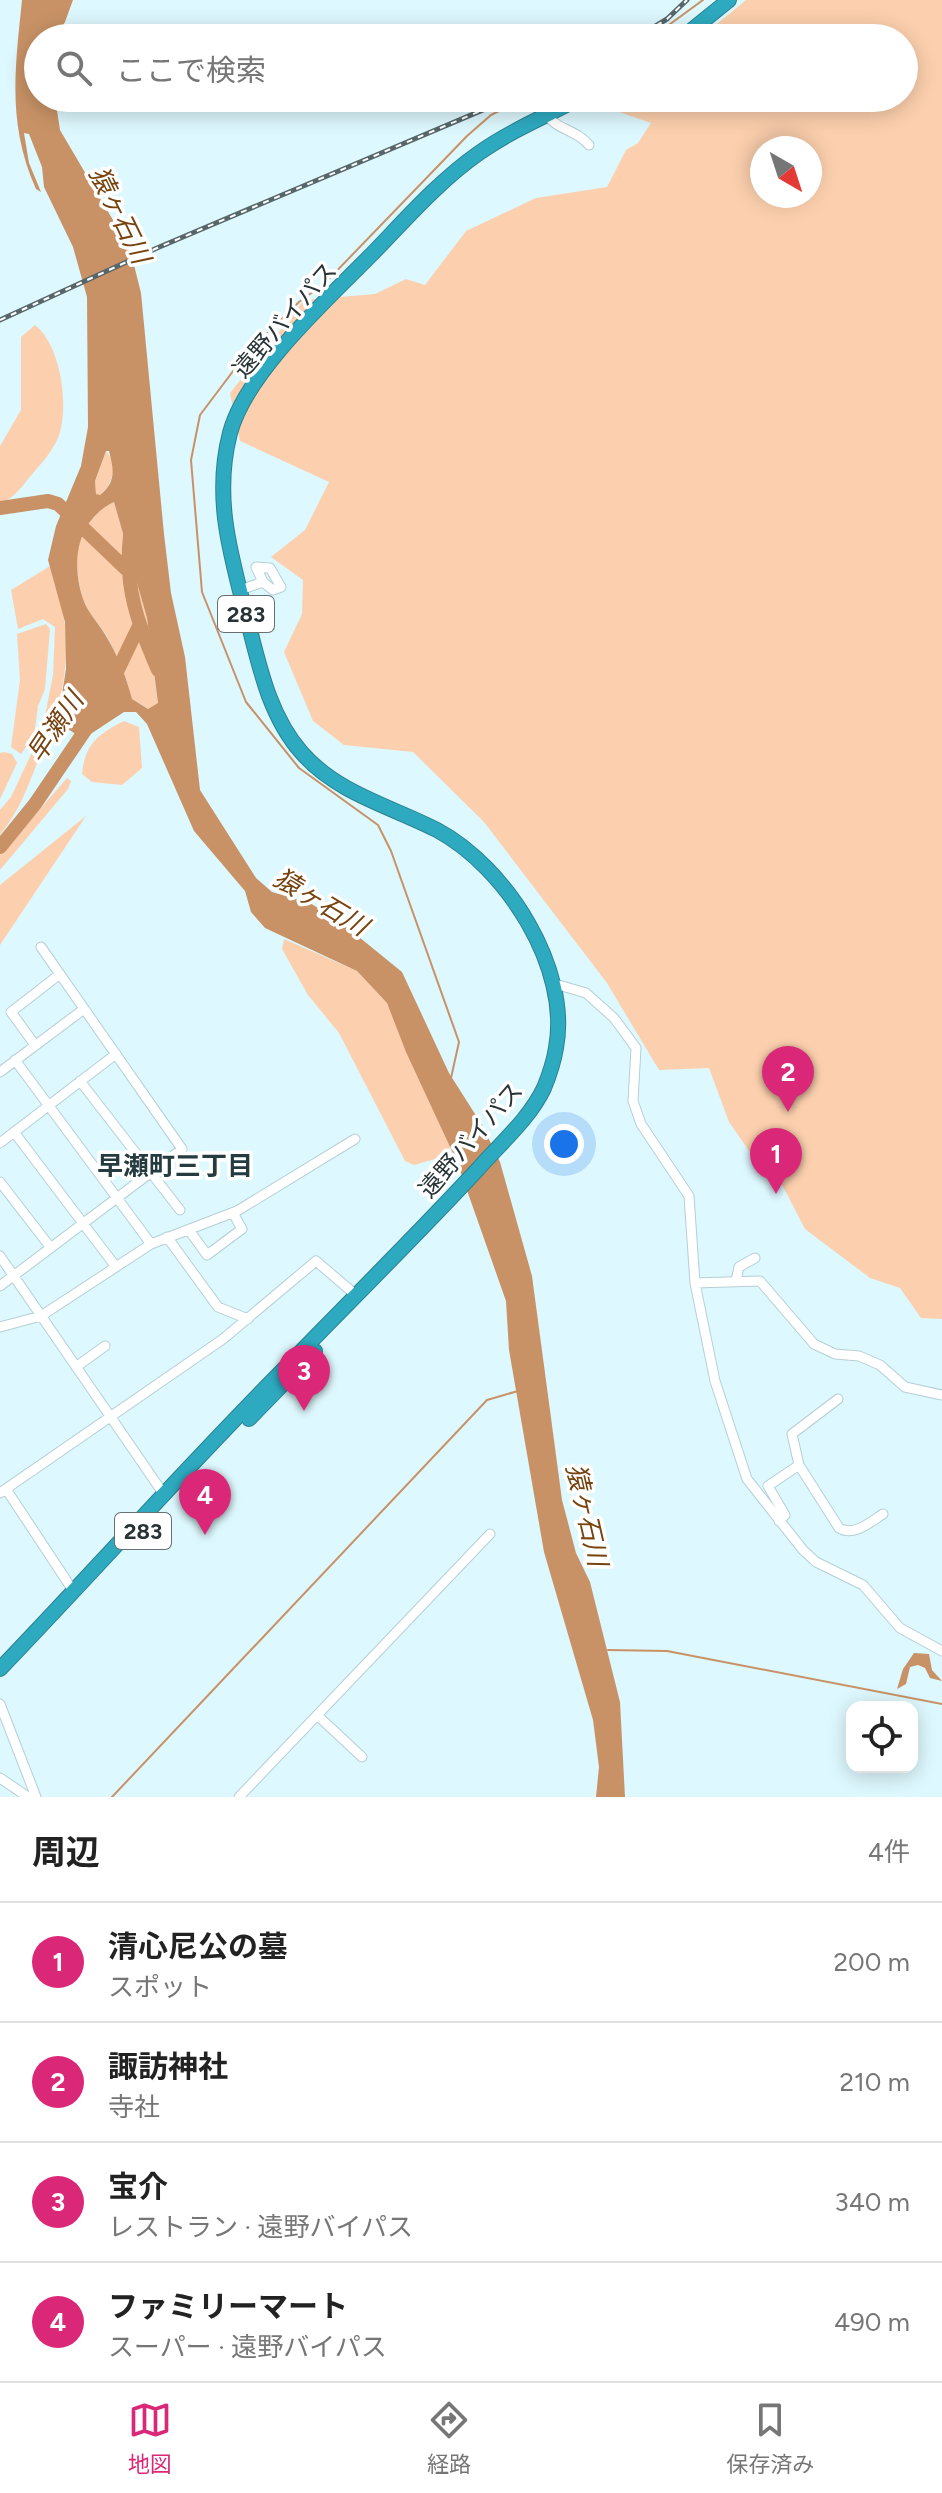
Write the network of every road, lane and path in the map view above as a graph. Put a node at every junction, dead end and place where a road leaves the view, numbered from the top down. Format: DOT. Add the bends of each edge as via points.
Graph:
graph roads {
  1 [pos="729,0"];
  2 [pos="699,24"];
  3 [pos="553,112"];
  4 [pos="547,115"];
  5 [pos="589,145"];
  6 [pos="263,582"];
  7 [pos="240,590"];
  8 [pos="41,947"];
  9 [pos="60,974"];
  10 [pos="555,984"];
  11 [pos="84,1009"];
  12 [pos="35,1045"];
  13 [pos="116,1054"];
  14 [pos="15,1060"];
  15 [pos="0,1072"];
  16 [pos="80,1081"];
  17 [pos="49,1106"];
  18 [pos="14,1132"];
  19 [pos="355,1139"];
  20 [pos="0,1143"];
  21 [pos="151,1173"];
  22 [pos="0,1182"];
  23 [pos="117,1198"];
  24 [pos="180,1210"];
  25 [pos="233,1213"];
  26 [pos="83,1224"];
  27 [pos="189,1230"];
  28 [pos="167,1237"];
  29 [pos="151,1244"];
  30 [pos="51,1248"];
  31 [pos="402,1251"];
  32 [pos="0,1256"];
  33 [pos="755,1258"];
  34 [pos="116,1267"];
  35 [pos="14,1276"];
  36 [pos="736,1281"];
  37 [pos="695,1283"];
  38 [pos="0,1286"];
  39 [pos="357,1296"];
  40 [pos="41,1316"];
  41 [pos="248,1319"];
  42 [pos="0,1327"];
  43 [pos="105,1346"];
  44 [pos="76,1367"];
  45 [pos="942,1395"];
  46 [pos="838,1399"];
  47 [pos="110,1418"];
  48 [pos="799,1465"];
  49 [pos="3,1491"];
  50 [pos="165,1496"];
  51 [pos="883,1514"];
  52 [pos="779,1521"];
  53 [pos="490,1534"];
  54 [pos="74,1592"];
  55 [pos="942,1651"];
  56 [pos="0,1669"];
  57 [pos="0,1682"];
  58 [pos="0,1704"];
  59 [pos="317,1715"];
  60 [pos="362,1757"];
  61 [pos="0,1778"];
  62 [pos="28,1797"];
  63 [pos="36,1797"];
  64 [pos="239,1797"];
  1 -- 2 [label="highway"];
  3 -- 4 [label="highway, 遠野バイパス / 283"];
  4 -- 5 [label="street" via="554,125 580,134"];
  4 -- 7 [label="highway, 遠野バイパス / 283" via="481,151 438,186 253,385 231,429 222,482 224,531"];
  6 -- 7 [label="street"];
  7 -- 10 [label="highway, 遠野バイパス / 283" via="263,677 292,742 334,783 458,843 520,911 543,948"];
  8 -- 9 [label="street"];
  9 -- 11 [label="street"];
  9 -- 12 [label="street" via="11,1012"];
  10 -- 31 [label="highway, 遠野バイパス / 283" via="557,1046 544,1088 506,1138"];
  10 -- 37 [label="street" via="586,993 636,1048 633,1101 641,1124 689,1196"];
  11 -- 12 [label="street"];
  11 -- 13 [label="street"];
  12 -- 14 [label="street"];
  13 -- 16 [label="street"];
  13 -- 21 [label="street" via="182,1149"];
  14 -- 15 [label="street"];
  14 -- 17 [label="street"];
  16 -- 17 [label="street"];
  16 -- 21 [label="street"];
  17 -- 18 [label="street"];
  17 -- 23 [label="street"];
  18 -- 20 [label="street"];
  18 -- 26 [label="street"];
  19 -- 25 [label="street"];
  21 -- 23 [label="street"];
  21 -- 24 [label="street"];
  22 -- 30 [label="street"];
  23 -- 26 [label="street"];
  23 -- 29 [label="street"];
  25 -- 27 [label="street"];
  25 -- 27 [label="street" via="242,1229 207,1255"];
  26 -- 30 [label="street"];
  26 -- 34 [label="street"];
  27 -- 28 [label="street"];
  28 -- 29 [label="street"];
  28 -- 41 [label="street" via="218,1307"];
  29 -- 34 [label="street"];
  30 -- 35 [label="street"];
  31 -- 39 [label="highway, 遠野バイパス / 283"];
  31 -- 57 [label="highway, 遠野バイパス / 283" via="305,1362"];
  32 -- 35 [label="street"];
  33 -- 36 [label="street" via="739,1267"];
  34 -- 40 [label="street"];
  35 -- 38 [label="street"];
  35 -- 40 [label="street"];
  36 -- 37 [label="street"];
  36 -- 45 [label="street" via="760,1281 814,1344 880,1365 905,1387"];
  37 -- 52 [label="street" via="738,1459"];
  39 -- 41 [label="street" via="316,1261"];
  39 -- 50 [label="highway, 遠野バイパス / 283"];
  40 -- 42 [label="street"];
  40 -- 44 [label="street"];
  41 -- 47 [label="street"];
  43 -- 44 [label="street"];
  44 -- 47 [label="street"];
  46 -- 48 [label="street" via="792,1434"];
  47 -- 49 [label="street"];
  47 -- 50 [label="street"];
  48 -- 51 [label="street" via="845,1532"];
  48 -- 52 [label="street" via="768,1486 785,1515"];
  49 -- 54 [label="street"];
  50 -- 54 [label="highway, 遠野バイパス / 283"];
  52 -- 55 [label="street" via="816,1562 863,1585 900,1628"];
  53 -- 59 [label="street"];
  54 -- 56 [label="highway, 遠野バイパス / 283"];
  58 -- 63 [label="street"];
  59 -- 60 [label="street"];
  59 -- 64 [label="street"];
  61 -- 62 [label="street"];
}
